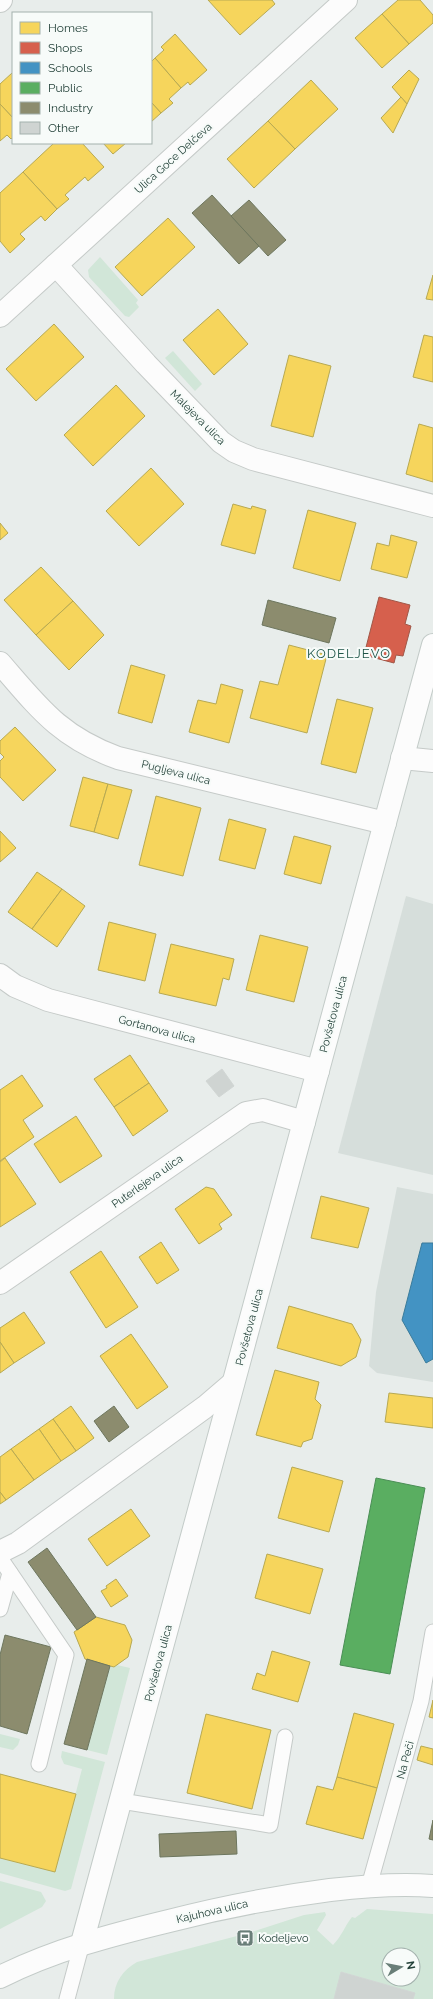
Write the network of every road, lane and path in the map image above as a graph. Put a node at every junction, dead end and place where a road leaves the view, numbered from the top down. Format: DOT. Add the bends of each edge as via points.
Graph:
graph roads {
  1 [pos="346,0"];
  2 [pos="56,265"];
  3 [pos="0,316"];
  4 [pos="433,506"];
  5 [pos="433,645"];
  6 [pos="0,663"];
  7 [pos="402,758"];
  8 [pos="433,761"];
  9 [pos="385,823"];
  10 [pos="0,975"];
  11 [pos="318,1071"];
  12 [pos="304,1122"];
  13 [pos="0,1283"];
  14 [pos="234,1383"];
  15 [pos="0,1552"];
  16 [pos="0,1558"];
  17 [pos="10,1573"];
  18 [pos="0,1609"];
  19 [pos="433,1632"];
  20 [pos="285,1737"];
  21 [pos="39,1764"];
  22 [pos="121,1802"];
  23 [pos="369,1886"];
  24 [pos="433,1886"];
  25 [pos="82,1943"];
  26 [pos="0,1977"];
  27 [pos="67,1999"];
  1 -- 2 [label="street, Ulica Goce Delčeva"];
  2 -- 3 [label="street, Ulica Goce Delčeva"];
  2 -- 4 [label="street, Malejeva ulica" via="195,416 234,451 253,459"];
  5 -- 7 [label="street, Povšetova ulica"];
  6 -- 9 [label="street, Pugljeva ulica" via="45,714 78,740 97,750 118,758"];
  7 -- 8 [label="street"];
  7 -- 9 [label="street, Povšetova ulica"];
  9 -- 11 [label="street, Povšetova ulica"];
  10 -- 11 [label="street, Gortanova ulica" via="15,986 48,1000"];
  11 -- 12 [label="street, Povšetova ulica"];
  12 -- 13 [label="street, Puterlejeva ulica" via="263,1110 246,1113"];
  12 -- 14 [label="street, Povšetova ulica"];
  14 -- 15 [label="street" via="205,1407 18,1543"];
  14 -- 22 [label="street, Povšetova ulica"];
  16 -- 17 [label="lane"];
  17 -- 18 [label="lane"];
  17 -- 21 [label="lane" via="66,1655"];
  19 -- 23 [label="lane, Na Peči" via="421,1701"];
  20 -- 22 [label="lane" via="270,1825"];
  22 -- 25 [label="street, Povšetova ulica"];
  23 -- 24 [label="street, Kajuhova ulica"];
  23 -- 25 [label="street, Kajuhova ulica" via="252,1901"];
  25 -- 26 [label="street, Kajuhova ulica"];
  25 -- 27 [label="lane"];
}
